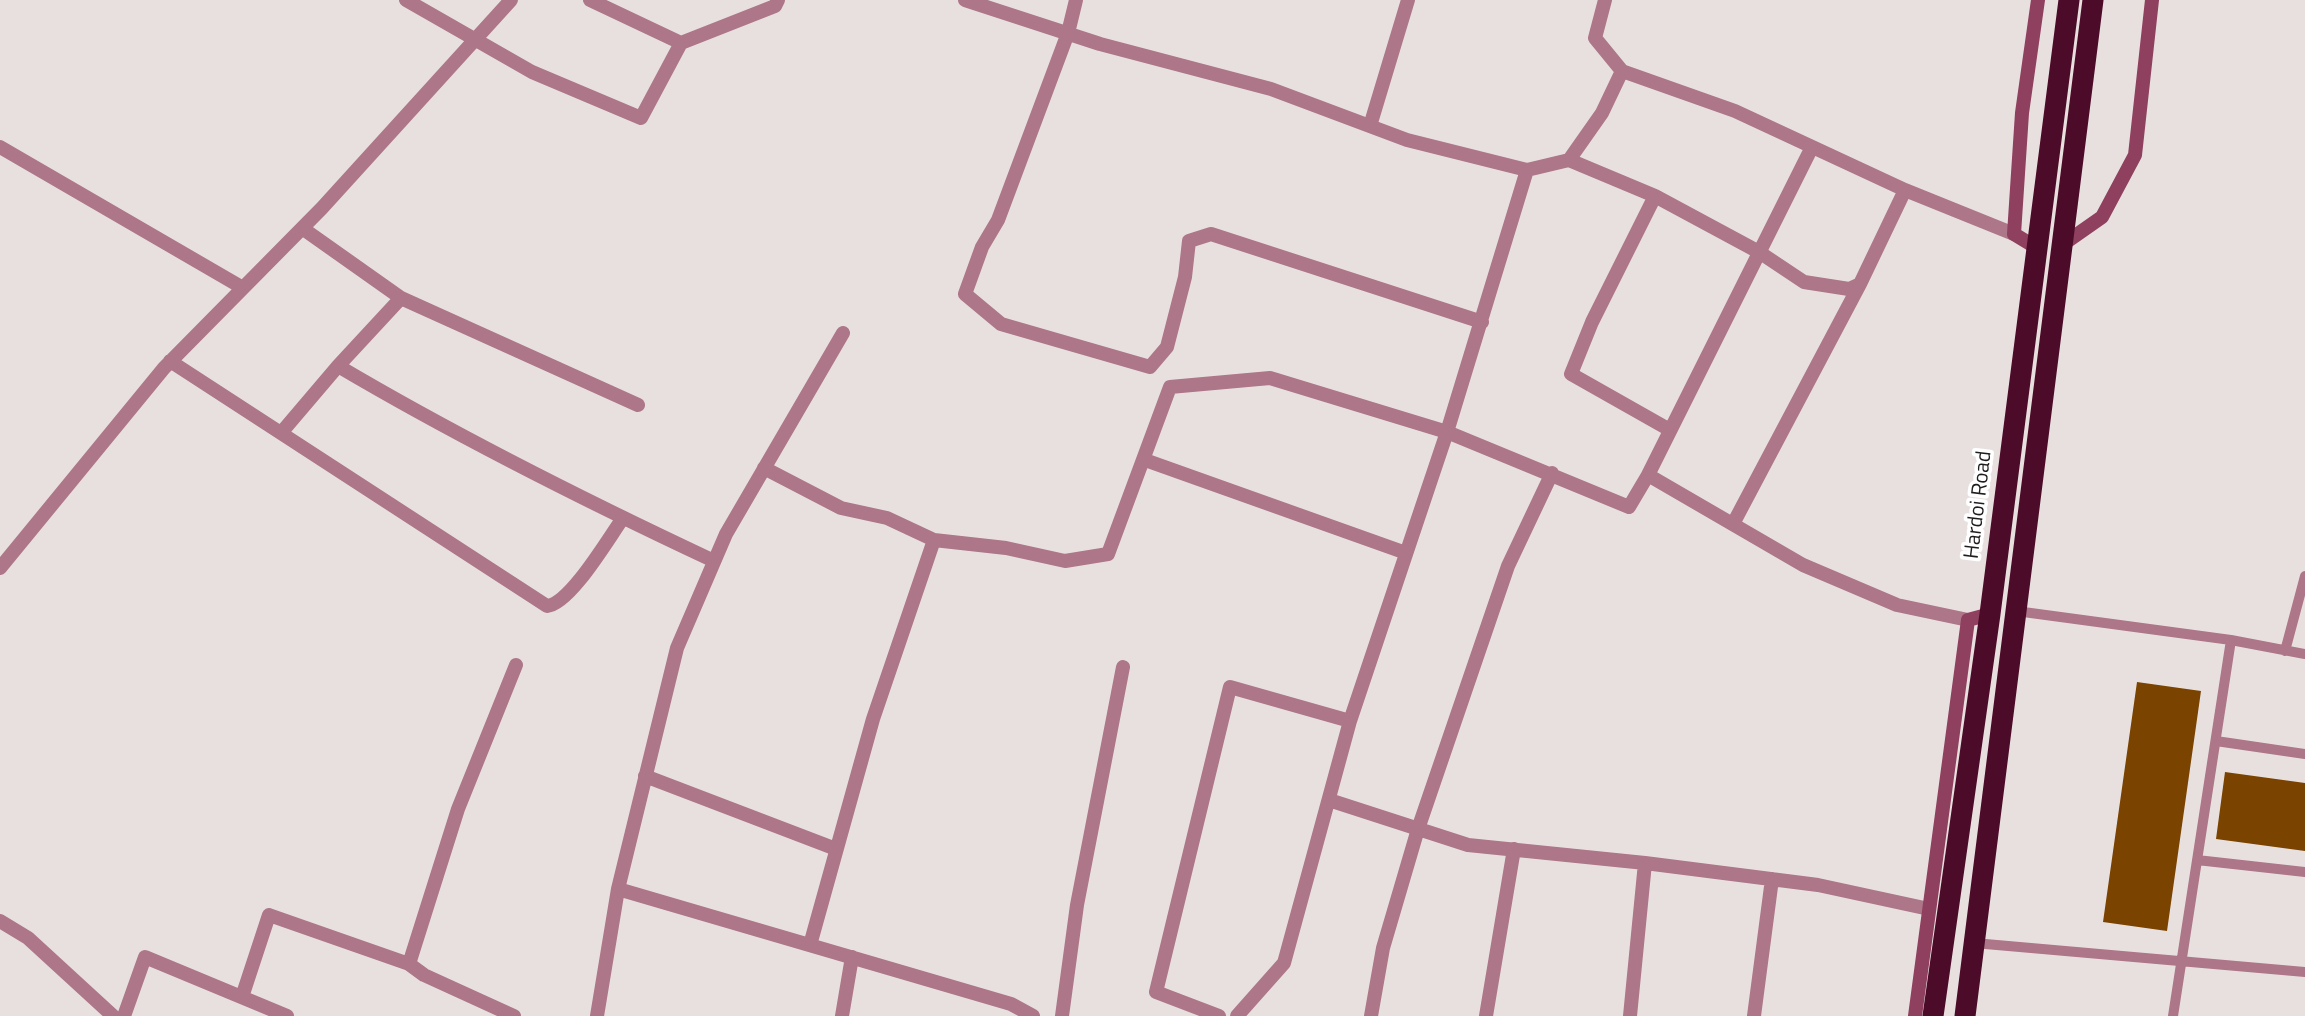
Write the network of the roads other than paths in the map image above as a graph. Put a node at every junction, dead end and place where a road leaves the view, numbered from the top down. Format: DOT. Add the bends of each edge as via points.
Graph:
graph roads {
  1 [pos="406,0"];
  2 [pos="511,0"];
  3 [pos="590,0"];
  4 [pos="778,0"];
  5 [pos="965,0"];
  6 [pos="1076,0"];
  7 [pos="1408,0"];
  8 [pos="1605,0"];
  9 [pos="2038,0"];
  10 [pos="2069,0"];
  11 [pos="2093,0"];
  12 [pos="2152,0"];
  13 [pos="1068,33"];
  14 [pos="476,38"];
  15 [pos="681,43"];
  16 [pos="1622,71"];
  17 [pos="1370,126"];
  18 [pos="0,147"];
  19 [pos="1812,147"];
  20 [pos="1569,160"];
  21 [pos="1527,170"];
  22 [pos="1905,190"];
  23 [pos="1655,196"];
  24 [pos="302,228"];
  25 [pos="2014,234"];
  26 [pos="2062,245"];
  27 [pos="2037,248"];
  28 [pos="1759,252"];
  29 [pos="1860,284"];
  30 [pos="243,288"];
  31 [pos="401,298"];
  32 [pos="1482,323"];
  33 [pos="843,333"];
  34 [pos="170,362"];
  35 [pos="338,366"];
  36 [pos="638,405"];
  37 [pos="1670,430"];
  38 [pos="1447,432"];
  39 [pos="281,433"];
  40 [pos="1145,460"];
  41 [pos="764,468"];
  42 [pos="1552,473"];
  43 [pos="1648,475"];
  44 [pos="623,519"];
  45 [pos="1732,524"];
  46 [pos="934,540"];
  47 [pos="1406,552"];
  48 [pos="714,561"];
  49 [pos="0,568"];
  50 [pos="2305,576"];
  51 [pos="2016,611"];
  52 [pos="1990,614"];
  53 [pos="1968,620"];
  54 [pos="2231,640"];
  55 [pos="2285,650"];
  56 [pos="2305,654"];
  57 [pos="516,665"];
  58 [pos="1123,667"];
  59 [pos="1350,721"];
  60 [pos="2216,741"];
  61 [pos="2305,754"];
  62 [pos="645,776"];
  63 [pos="1329,800"];
  64 [pos="1418,829"];
  65 [pos="836,849"];
  66 [pos="1514,849"];
  67 [pos="2197,860"];
  68 [pos="1645,863"];
  69 [pos="2305,872"];
  70 [pos="1772,879"];
  71 [pos="618,890"];
  72 [pos="1929,909"];
  73 [pos="0,921"];
  74 [pos="1974,943"];
  75 [pos="810,945"];
  76 [pos="852,957"];
  77 [pos="2181,960"];
  78 [pos="409,964"];
  79 [pos="2305,972"];
  80 [pos="242,998"];
  81 [pos="113,1016"];
  82 [pos="124,1016"];
  83 [pos="287,1016"];
  84 [pos="514,1016"];
  85 [pos="597,1016"];
  86 [pos="842,1016"];
  87 [pos="1033,1016"];
  88 [pos="1062,1016"];
  89 [pos="1219,1016"];
  90 [pos="1237,1016"];
  91 [pos="1371,1016"];
  92 [pos="1486,1016"];
  93 [pos="1630,1016"];
  94 [pos="1754,1016"];
  95 [pos="1915,1016"];
  96 [pos="1933,1016"];
  97 [pos="1965,1016"];
  98 [pos="2172,1016"];
  1 -- 14 [label="street"];
  2 -- 14 [label="street"];
  3 -- 15 [label="street"];
  4 -- 15 [label="street" via="775,6"];
  5 -- 13 [label="street"];
  6 -- 13 [label="street"];
  7 -- 17 [label="street"];
  8 -- 16 [label="street" via="1595,37"];
  9 -- 25 [label="street" via="2022,113"];
  10 -- 27 [label="highway, Hardoi Road"];
  11 -- 26 [label="highway"];
  12 -- 26 [label="street" via="2135,155 2102,216"];
  13 -- 17 [label="street" via="1271,89"];
  13 -- 32 [label="street" via="998,220 982,247 965,294 1001,324 1150,367 1167,348 1189,241 1211,234"];
  14 -- 15 [label="street" via="531,72 641,118"];
  14 -- 24 [label="street"];
  16 -- 19 [label="street" via="1735,111"];
  16 -- 20 [label="street" via="1602,113"];
  17 -- 21 [label="street"];
  18 -- 30 [label="street"];
  19 -- 22 [label="street"];
  19 -- 28 [label="street"];
  20 -- 21 [label="street"];
  20 -- 23 [label="street"];
  21 -- 32 [label="street"];
  22 -- 25 [label="street"];
  22 -- 29 [label="street"];
  23 -- 28 [label="street"];
  23 -- 37 [label="street" via="1571,374"];
  24 -- 30 [label="street"];
  24 -- 31 [label="street"];
  25 -- 27 [label="street"];
  26 -- 51 [label="highway"];
  27 -- 52 [label="highway, Hardoi Road"];
  28 -- 29 [label="street" via="1804,282 1849,289"];
  28 -- 37 [label="street"];
  29 -- 45 [label="street"];
  30 -- 34 [label="street"];
  31 -- 35 [label="street"];
  31 -- 36 [label="street"];
  32 -- 38 [label="street"];
  33 -- 41 [label="street"];
  34 -- 39 [label="street"];
  34 -- 49 [label="street"];
  35 -- 39 [label="street"];
  35 -- 44 [label="street" via="416,412"];
  37 -- 43 [label="street"];
  38 -- 40 [label="street" via="1270,379 1170,387"];
  38 -- 42 [label="street"];
  38 -- 47 [label="street"];
  39 -- 44 [label="street" via="547,606 568,594"];
  40 -- 46 [label="street" via="1108,554 1065,561"];
  40 -- 47 [label="street"];
  41 -- 46 [label="street" via="841,508 887,517"];
  41 -- 48 [label="street"];
  42 -- 43 [label="street" via="1629,507"];
  42 -- 64 [label="street" via="1508,566"];
  43 -- 45 [label="street"];
  44 -- 48 [label="street"];
  45 -- 53 [label="street" via="1803,565 1897,605"];
  46 -- 65 [label="street" via="873,719"];
  47 -- 59 [label="street"];
  48 -- 62 [label="street" via="677,648"];
  50 -- 55 [label="lane"];
  51 -- 54 [label="lane"];
  51 -- 74 [label="highway"];
  52 -- 53 [label="street"];
  52 -- 96 [label="highway, Hardoi Road"];
  53 -- 72 [label="street"];
  54 -- 55 [label="lane"];
  54 -- 60 [label="lane"];
  55 -- 56 [label="lane"];
  57 -- 78 [label="street" via="458,808"];
  58 -- 88 [label="street" via="1077,905"];
  59 -- 63 [label="street"];
  59 -- 89 [label="street" via="1230,688 1156,992"];
  60 -- 61 [label="lane"];
  60 -- 67 [label="lane"];
  62 -- 65 [label="street"];
  62 -- 71 [label="street"];
  63 -- 64 [label="street"];
  63 -- 90 [label="street" via="1284,963"];
  64 -- 66 [label="street" via="1468,845"];
  64 -- 91 [label="street" via="1383,948"];
  65 -- 75 [label="street"];
  66 -- 68 [label="street"];
  66 -- 92 [label="street"];
  67 -- 69 [label="lane"];
  67 -- 77 [label="lane"];
  68 -- 70 [label="street"];
  68 -- 93 [label="street"];
  70 -- 72 [label="street"];
  70 -- 94 [label="street"];
  71 -- 75 [label="street"];
  71 -- 85 [label="street"];
  72 -- 95 [label="street"];
  73 -- 81 [label="street" via="28,938"];
  74 -- 77 [label="lane"];
  74 -- 97 [label="highway"];
  75 -- 76 [label="street"];
  76 -- 86 [label="street"];
  76 -- 87 [label="street" via="1011,1004"];
  77 -- 79 [label="lane"];
  77 -- 98 [label="lane"];
  78 -- 80 [label="street" via="270,915"];
  78 -- 84 [label="street"];
  80 -- 82 [label="street" via="145,957"];
  80 -- 83 [label="street"];
}
